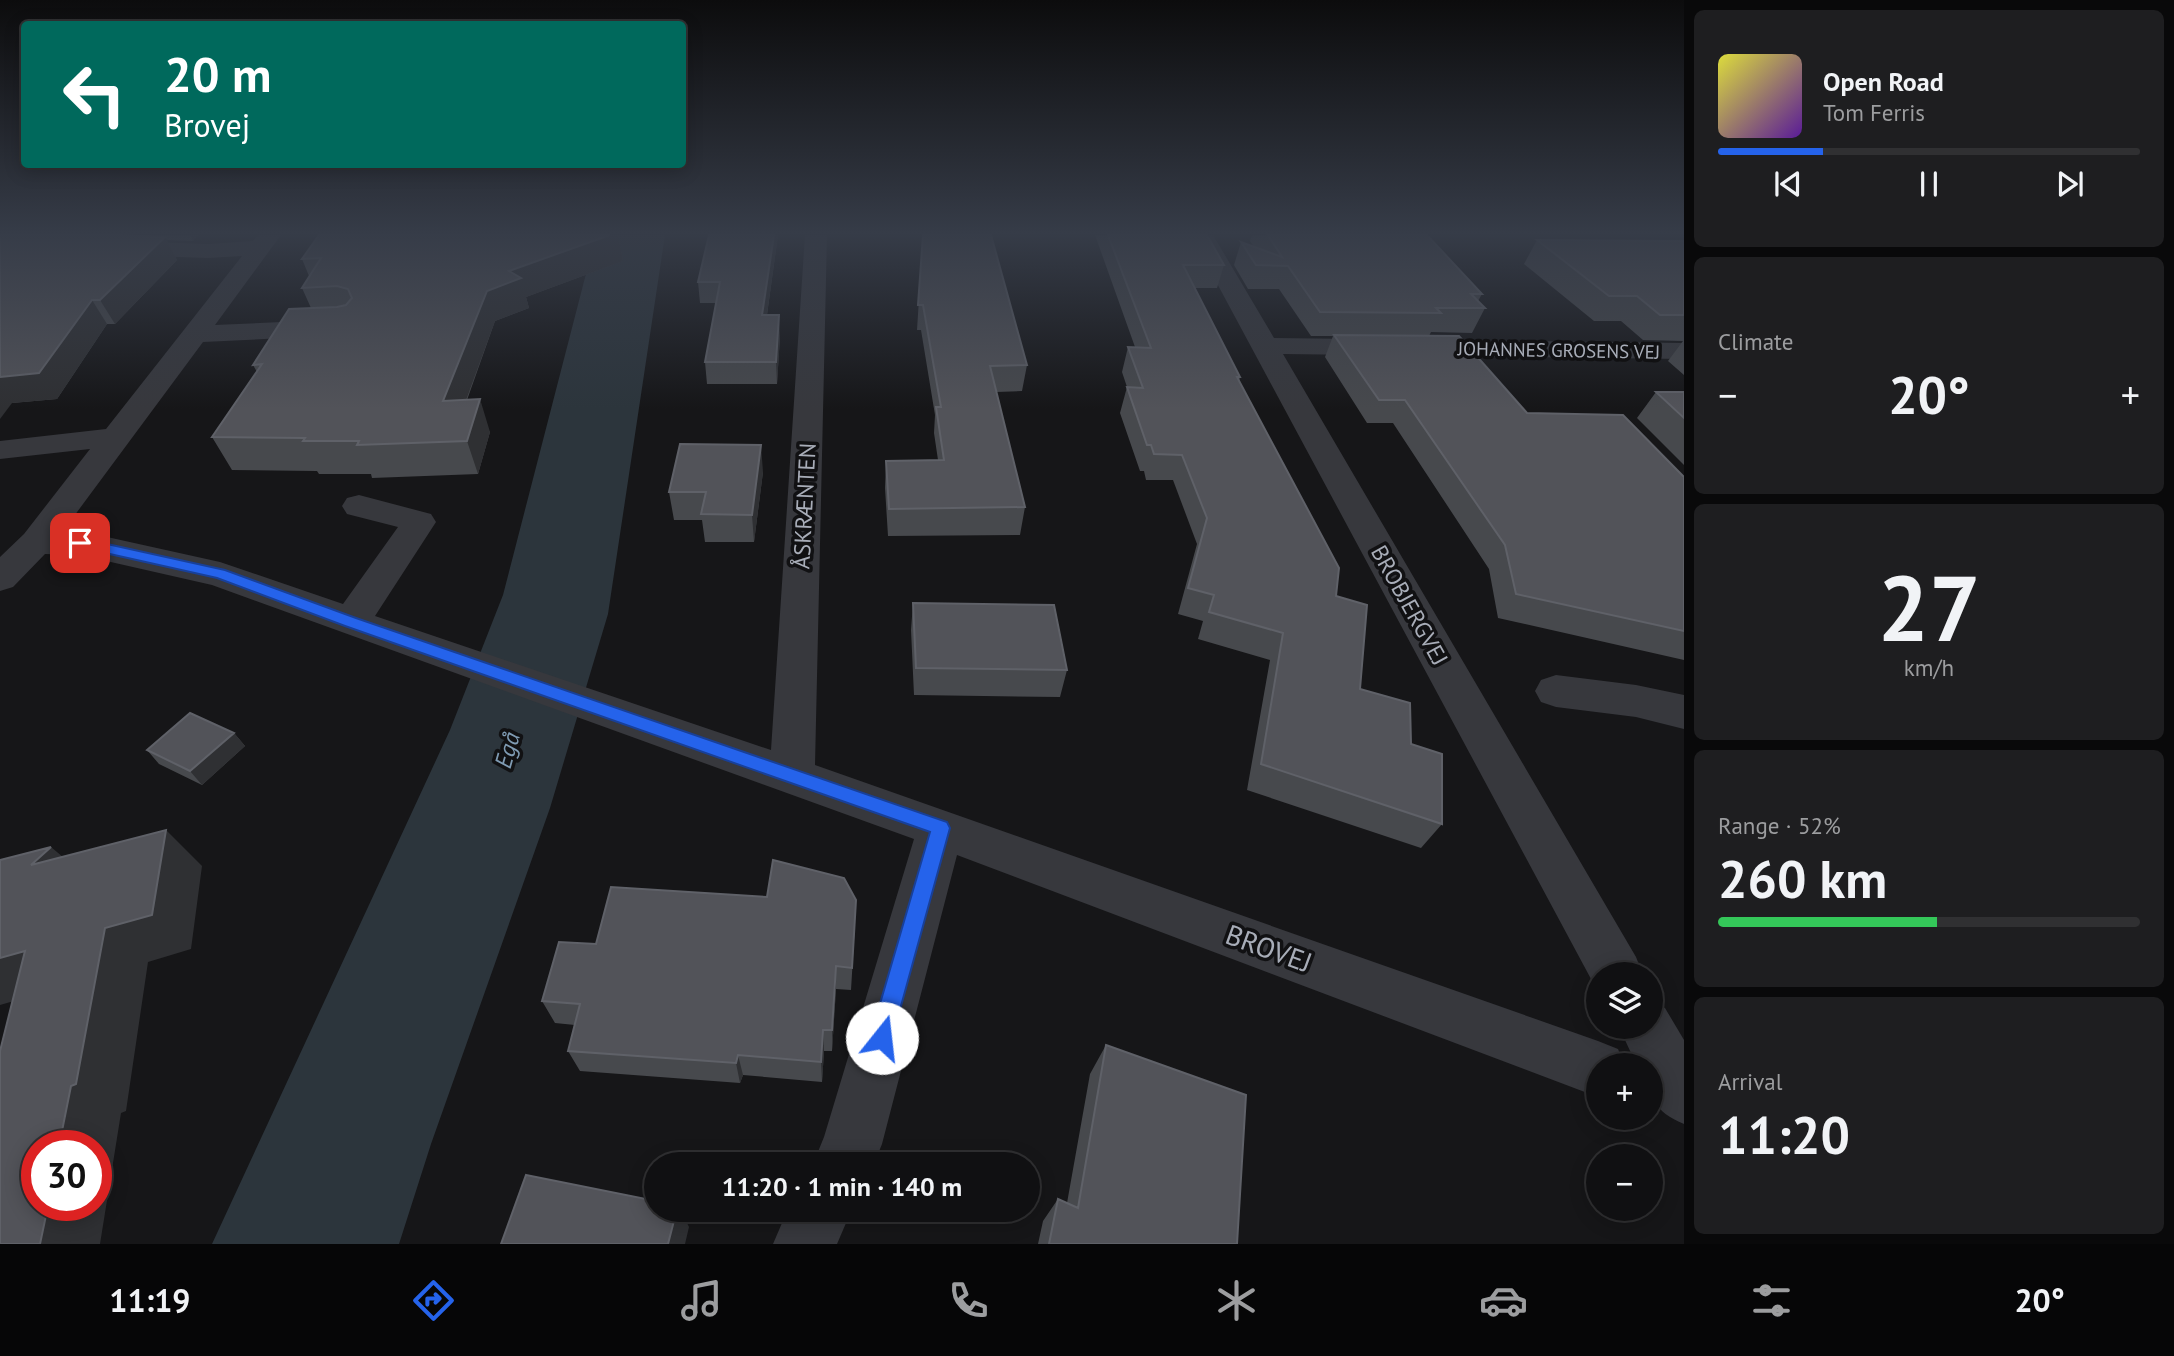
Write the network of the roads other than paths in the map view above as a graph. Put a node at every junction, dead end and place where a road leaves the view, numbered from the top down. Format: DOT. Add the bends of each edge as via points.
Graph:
graph roads {
  1 [pos="226,293"];
  2 [pos="813,293"];
  3 [pos="1235,293"];
  4 [pos="349,327"];
  5 [pos="194,334"];
  6 [pos="1266,346"];
  7 [pos="1684,351"];
  8 [pos="116,437"];
  9 [pos="0,450"];
  10 [pos="359,506"];
  11 [pos="36,542"];
  12 [pos="0,578"];
  13 [pos="351,622"];
  14 [pos="1556,691"];
  15 [pos="1684,712"];
  16 [pos="792,776"];
  17 [pos="941,828"];
  18 [pos="1610,962"];
  19 [pos="1652,1039"];
  20 [pos="1586,1065"];
  21 [pos="1663,1092"];
  22 [pos="1684,1098"];
  23 [pos="848,1152"];
  24 [pos="815,1222"];
  25 [pos="805,1244"];
  1 -- 5 [label="street"];
  2 -- 16 [label="street, ÅSKRÆNTEN"];
  3 -- 6 [label="street, BROBJERGVEJ"];
  4 -- 5 [label="street"];
  5 -- 8 [label="street"];
  6 -- 7 [label="street, JOHANNES GROSENS VEJ"];
  6 -- 18 [label="street, BROBJERGVEJ"];
  8 -- 9 [label="street"];
  8 -- 11 [label="street"];
  10 -- 13 [label="street" via="419,522"];
  11 -- 12 [label="street"];
  11 -- 13 [label="street, BROVEJ" via="80,543 220,573"];
  13 -- 16 [label="street, BROVEJ"];
  14 -- 15 [label="street"];
  16 -- 17 [label="street, BROVEJ"];
  17 -- 20 [label="street, BROVEJ"];
  17 -- 23 [label="street"];
  19 -- 22 [label="street"];
  21 -- 22 [label="street"];
  24 -- 25 [label="street"];
}
